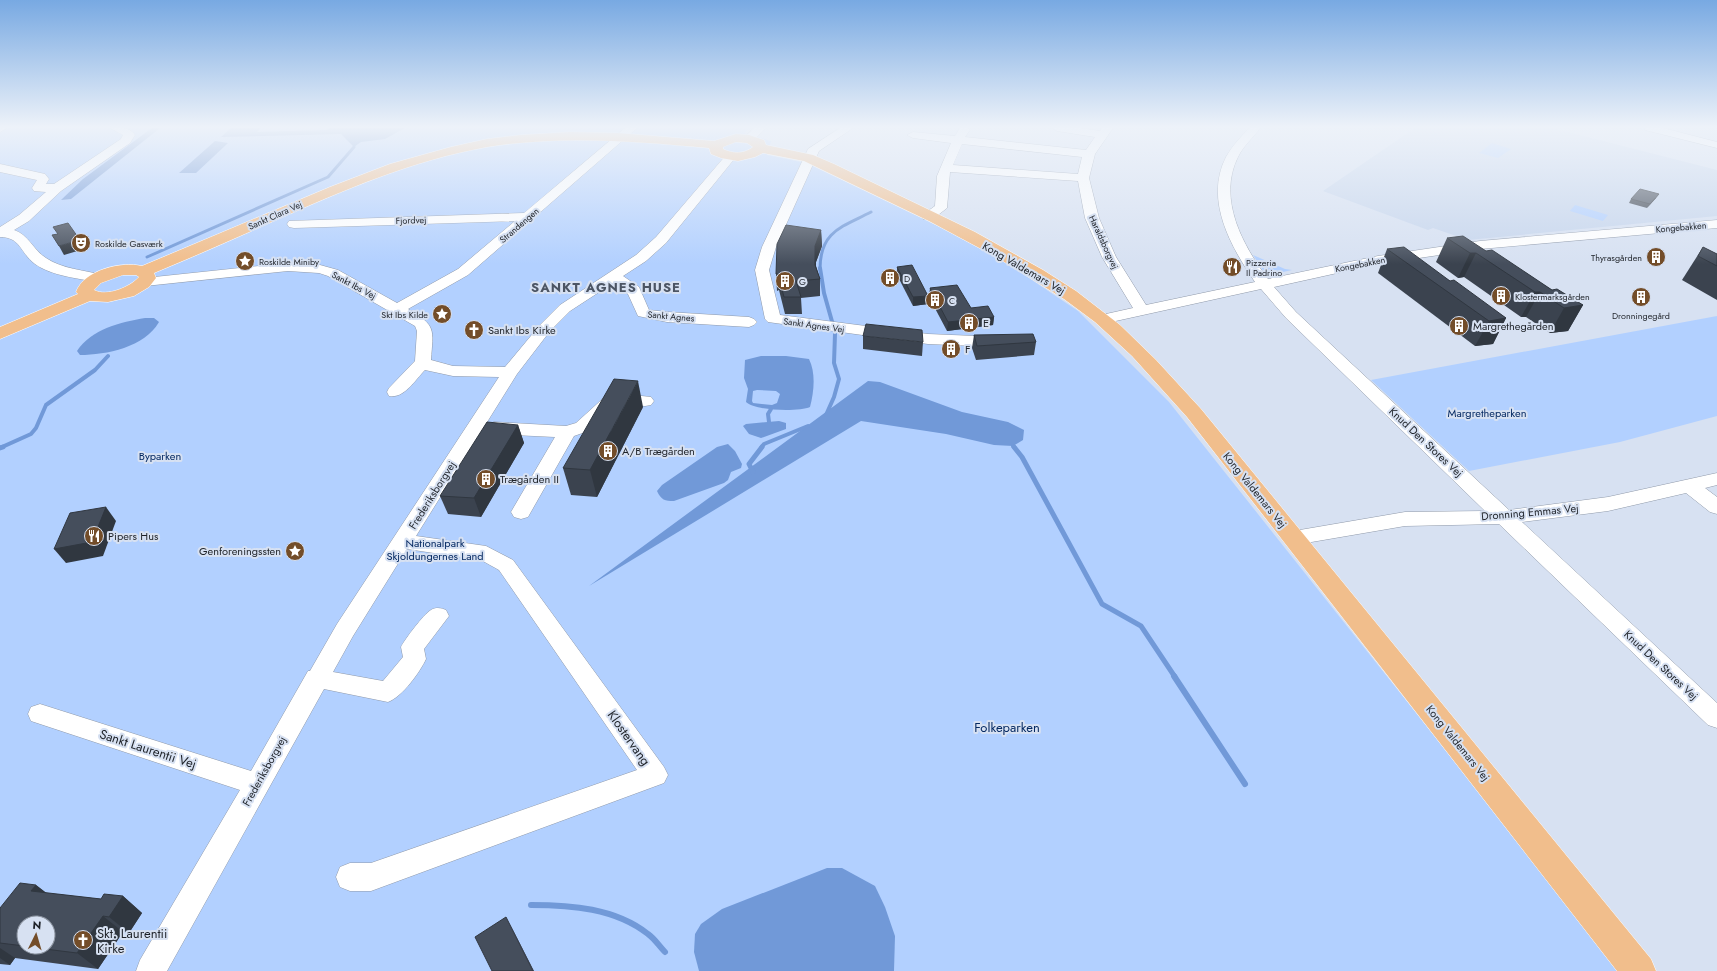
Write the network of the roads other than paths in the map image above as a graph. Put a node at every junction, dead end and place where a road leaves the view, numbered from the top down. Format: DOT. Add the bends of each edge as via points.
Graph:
graph roads {
  1 [pos="24,173"];
  2 [pos="78,173"];
  3 [pos="375,173"];
  4 [pos="579,173"];
  5 [pos="708,173"];
  6 [pos="801,173"];
  7 [pos="843,173"];
  8 [pos="945,173"];
  9 [pos="1019,173"];
  10 [pos="1084,173"];
  11 [pos="1228,173"];
  12 [pos="1083,178"];
  13 [pos="57,188"];
  14 [pos="928,216"];
  15 [pos="528,217"];
  16 [pos="294,224"];
  17 [pos="1717,224"];
  18 [pos="1,233"];
  19 [pos="145,277"];
  20 [pos="613,277"];
  21 [pos="97,278"];
  22 [pos="1262,283"];
  23 [pos="89,295"];
  24 [pos="398,309"];
  25 [pos="1141,309"];
  26 [pos="1102,319"];
  27 [pos="749,322"];
  28 [pos="0,334"];
  29 [pos="1015,342"];
  30 [pos="423,362"];
  31 [pos="510,372"];
  32 [pos="395,392"];
  33 [pos="645,401"];
  34 [pos="475,427"];
  35 [pos="567,432"];
  36 [pos="1717,479"];
  37 [pos="1690,486"];
  38 [pos="1717,507"];
  39 [pos="521,512"];
  40 [pos="1505,517"];
  41 [pos="1294,538"];
  42 [pos="403,541"];
  43 [pos="438,616"];
  44 [pos="316,678"];
  45 [pos="40,714"];
  46 [pos="1717,718"];
  47 [pos="257,784"];
  48 [pos="350,877"];
  49 [pos="151,971"];
  50 [pos="1640,971"];
  1 -- 13 [label="street" via="43,179 38,188"];
  2 -- 13 [label="street"];
  3 -- 19 [label="main road, Sankt Clara Vej" via="353,181"];
  4 -- 15 [label="street, Strandengen"];
  5 -- 20 [label="street, Frederiksborgvej" via="661,240 641,258"];
  6 -- 29 [label="street, Sankt Agnes Vej" via="762,268 773,319 928,339"];
  7 -- 14 [label="main road, Kong Valdemars Vej"];
  8 -- 14 [label="street" via="941,208"];
  9 -- 12 [label="street"];
  10 -- 12 [label="street, Haraldsborgvej"];
  11 -- 22 [label="street, Knud Den Stores Vej" via="1226,215 1244,256"];
  12 -- 25 [label="street, Haraldsborgvej" via="1092,218 1103,244"];
  13 -- 18 [label="street" via="24,218"];
  14 -- 26 [label="main road, Kong Valdemars Vej" via="1020,263"];
  15 -- 16 [label="street, Fjordvej"];
  15 -- 24 [label="street, Strandengen" via="463,272"];
  17 -- 22 [label="street, Kongebakken" via="1480,245 1378,260"];
  18 -- 21 [label="street" via="19,236 40,260 54,267"];
  19 -- 21 [label="main road" via="123,270"];
  19 -- 23 [label="main road, Sankt Clara Vej" via="134,289 118,295"];
  19 -- 24 [label="street, Sankt Ibs Vej" via="288,267 307,268 333,273"];
  20 -- 27 [label="street, Sankt Agnes" via="632,287 637,293 643,313"];
  20 -- 31 [label="street, Frederiksborgvej" via="565,308 545,328"];
  21 -- 23 [label="main road" via="86,288"];
  22 -- 25 [label="street, Kongebakken"];
  22 -- 40 [label="street, Knud Den Stores Vej" via="1291,315"];
  23 -- 28 [label="main road"];
  24 -- 30 [label="street, Sankt Ibs Vej" via="421,323 425,331"];
  25 -- 26 [label="street, Kongebakken"];
  26 -- 41 [label="main road, Kong Valdemars Vej" via="1147,359 1194,413"];
  30 -- 31 [label="street" via="442,369"];
  30 -- 32 [label="street"];
  31 -- 34 [label="street, Frederiksborgvej"];
  33 -- 35 [label="street" via="614,398 582,427"];
  34 -- 35 [label="street"];
  34 -- 42 [label="street, Frederiksborgvej"];
  35 -- 39 [label="street"];
  36 -- 37 [label="street, Dronning Emmas Vej"];
  37 -- 38 [label="street"];
  37 -- 40 [label="street, Dronning Emmas Vej" via="1608,504"];
  40 -- 41 [label="street, Dronning Emmas Vej" via="1405,519"];
  40 -- 46 [label="street, Knud Den Stores Vej"];
  41 -- 50 [label="main road, Kong Valdemars Vej"];
  42 -- 44 [label="street, Frederiksborgvej" via="344,630"];
  42 -- 48 [label="street, Klostervang" via="486,553 506,565 655,775 371,877"];
  43 -- 44 [label="street" via="412,647 415,659 388,692"];
  44 -- 47 [label="street, Frederiksborgvej"];
  45 -- 47 [label="street, Sankt Laurentii Vej"];
  47 -- 49 [label="street, Frederiksborgvej"];
}
